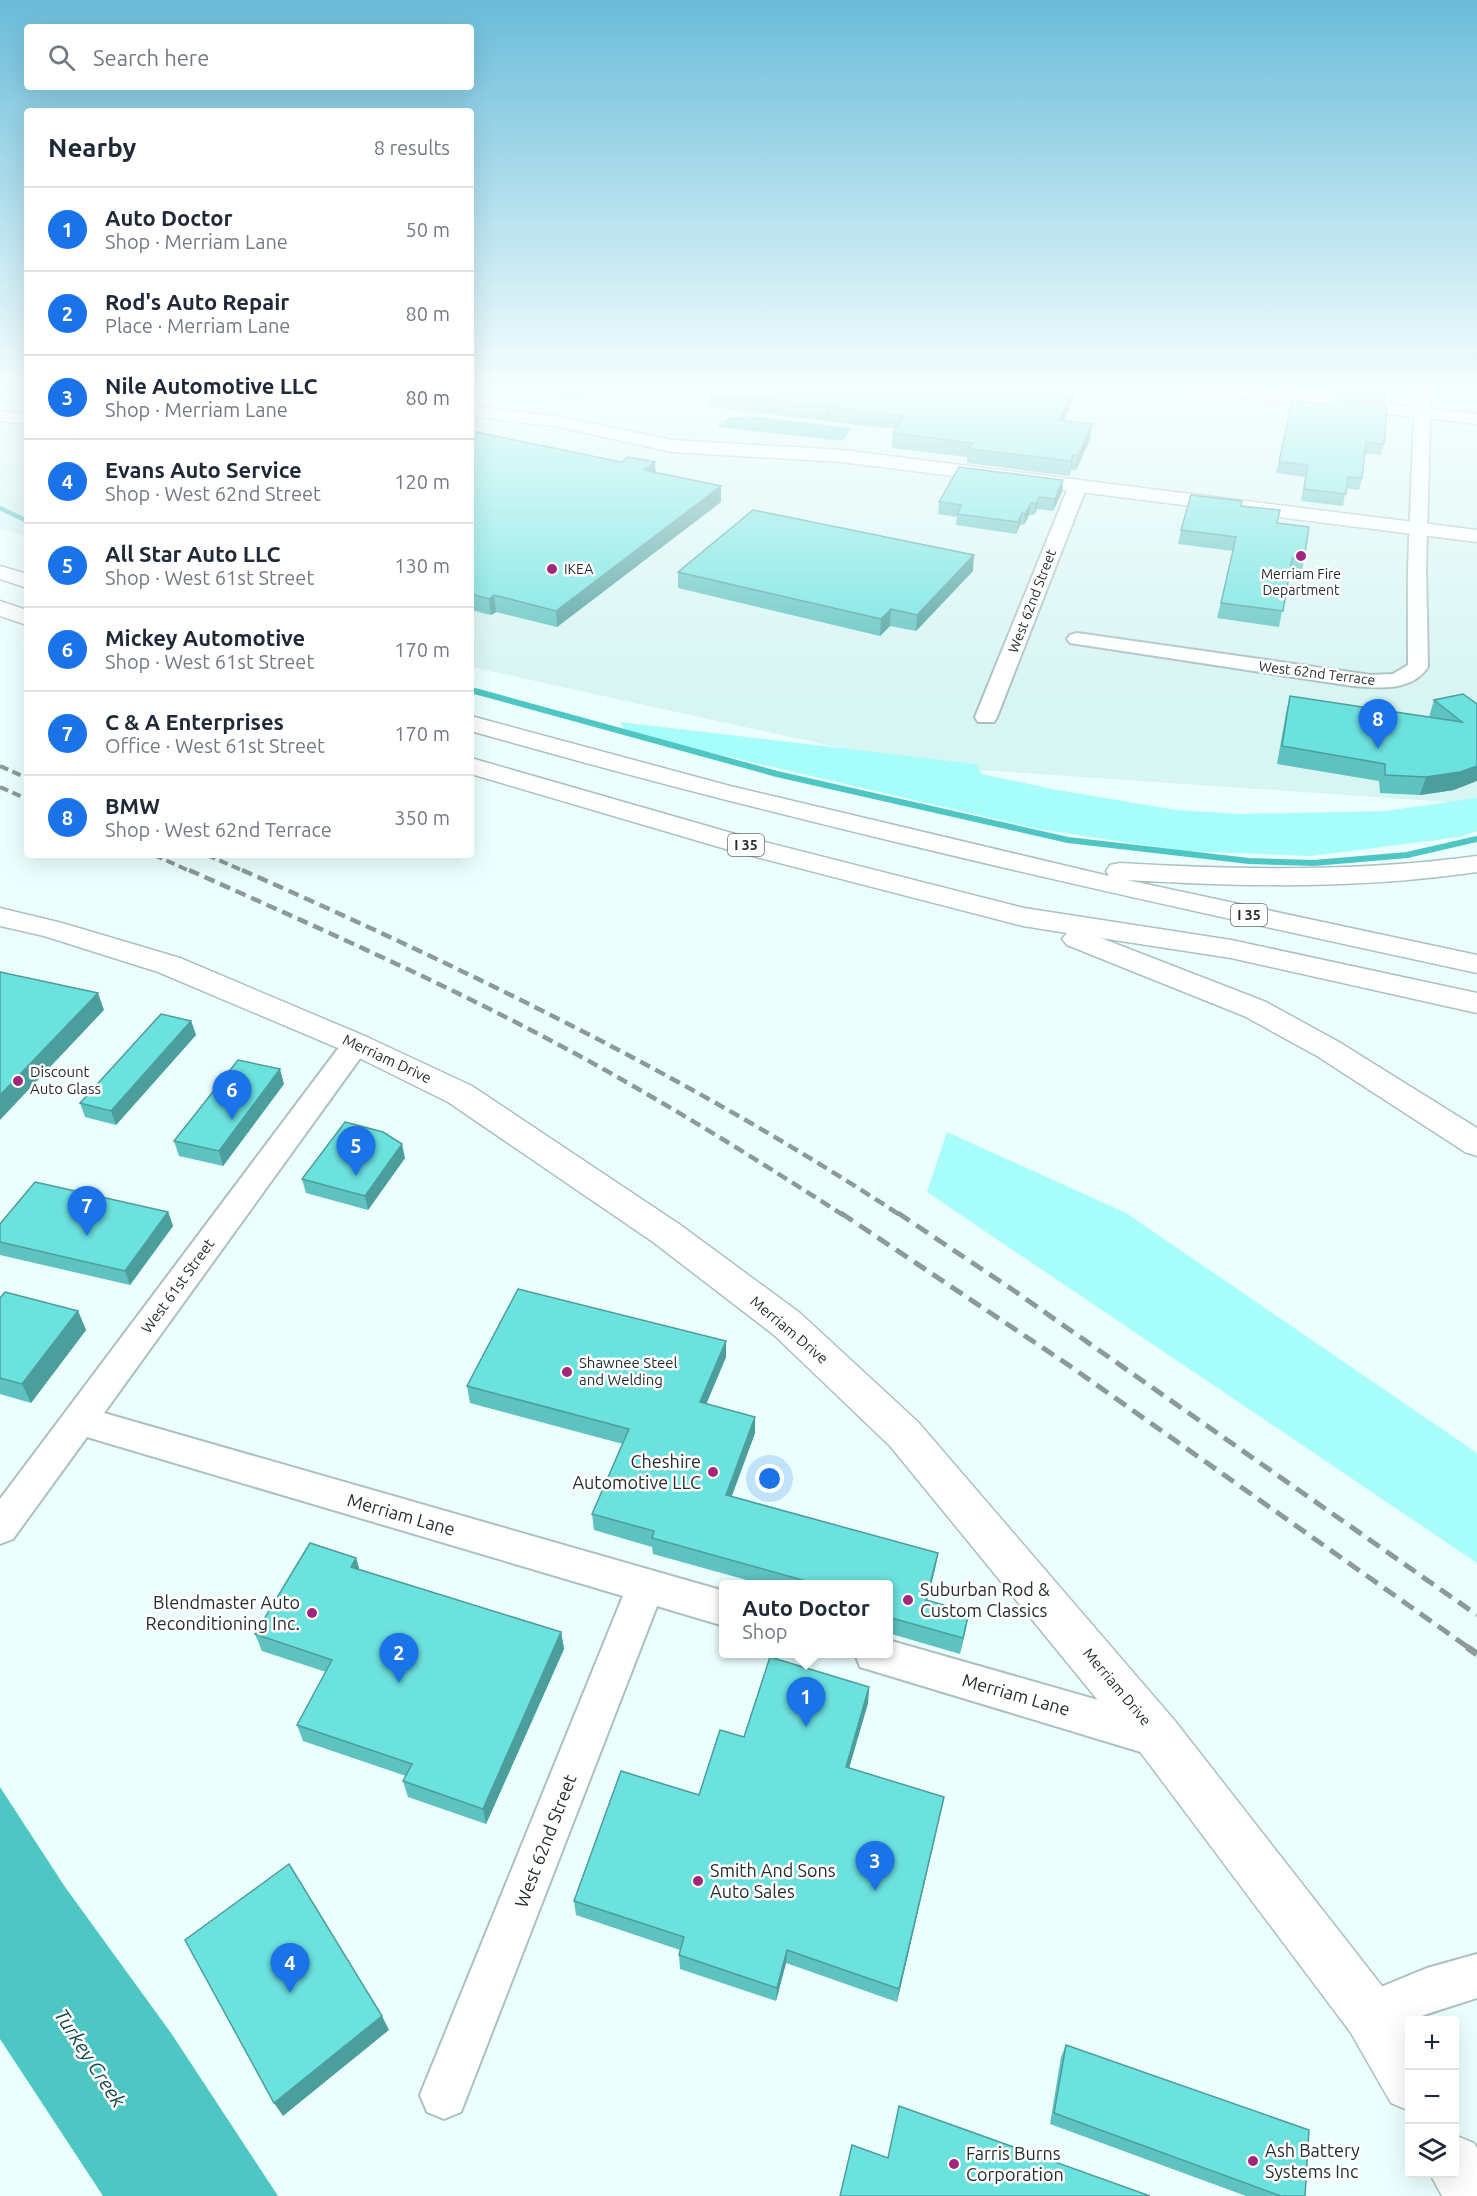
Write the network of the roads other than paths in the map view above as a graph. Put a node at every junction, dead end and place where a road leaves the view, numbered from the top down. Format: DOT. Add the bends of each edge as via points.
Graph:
graph roads {
  1 [pos="1077,488"];
  2 [pos="1098,488"];
  3 [pos="1420,488"];
  4 [pos="1419,529"];
  5 [pos="1477,536"];
  6 [pos="0,572"];
  7 [pos="24,580"];
  8 [pos="0,608"];
  9 [pos="24,617"];
  10 [pos="0,628"];
  11 [pos="24,633"];
  12 [pos="1077,639"];
  13 [pos="986,717"];
  14 [pos="474,724"];
  15 [pos="474,767"];
  16 [pos="1477,864"];
  17 [pos="1022,865"];
  18 [pos="0,916"];
  19 [pos="1023,917"];
  20 [pos="1477,964"];
  21 [pos="1477,1003"];
  22 [pos="356,1044"];
  23 [pos="1477,1144"];
  24 [pos="79,1420"];
  25 [pos="0,1528"];
  26 [pos="646,1587"];
  27 [pos="719,1608"];
  28 [pos="891,1658"];
  29 [pos="1158,1737"];
  30 [pos="1477,1976"];
  31 [pos="1370,2014"];
  32 [pos="1405,2075"];
  33 [pos="444,2095"];
  34 [pos="1459,2170"];
  35 [pos="1473,2196"];
  1 -- 13 [label="street, West 62nd Street"];
  2 -- 4 [label="main road"];
  3 -- 4 [label="street, West 62nd Terrace"];
  4 -- 5 [label="main road"];
  4 -- 12 [label="street, West 62nd Terrace" via="1418,667 1410,677 1395,682 1353,680"];
  6 -- 7 [label="main road"];
  8 -- 9 [label="main road"];
  10 -- 11 [label="main road"];
  14 -- 17 [label="main road, I 35" via="749,799"];
  15 -- 19 [label="main road, I 35" via="739,844"];
  16 -- 17 [label="main road" via="1385,877 1317,880"];
  17 -- 20 [label="main road, I 35"];
  18 -- 22 [label="main road, Merriam Drive" via="169,965"];
  19 -- 21 [label="main road, I 35" via="1231,949"];
  19 -- 23 [label="main road" via="1255,1009 1328,1049"];
  22 -- 24 [label="street, West 61st Street"];
  22 -- 29 [label="main road, Merriam Drive" via="460,1094 666,1233 788,1324 904,1434"];
  24 -- 25 [label="street, West 61st Street"];
  24 -- 26 [label="street, Merriam Lane"];
  26 -- 27 [label="street, Merriam Lane"];
  26 -- 33 [label="street, West 62nd Street"];
  28 -- 29 [label="street, Merriam Lane"];
  29 -- 31 [label="main road, Merriam Drive"];
  30 -- 31 [label="street"];
  31 -- 32 [label="main road, Merriam Drive"];
  34 -- 35 [label="main road"];
}
